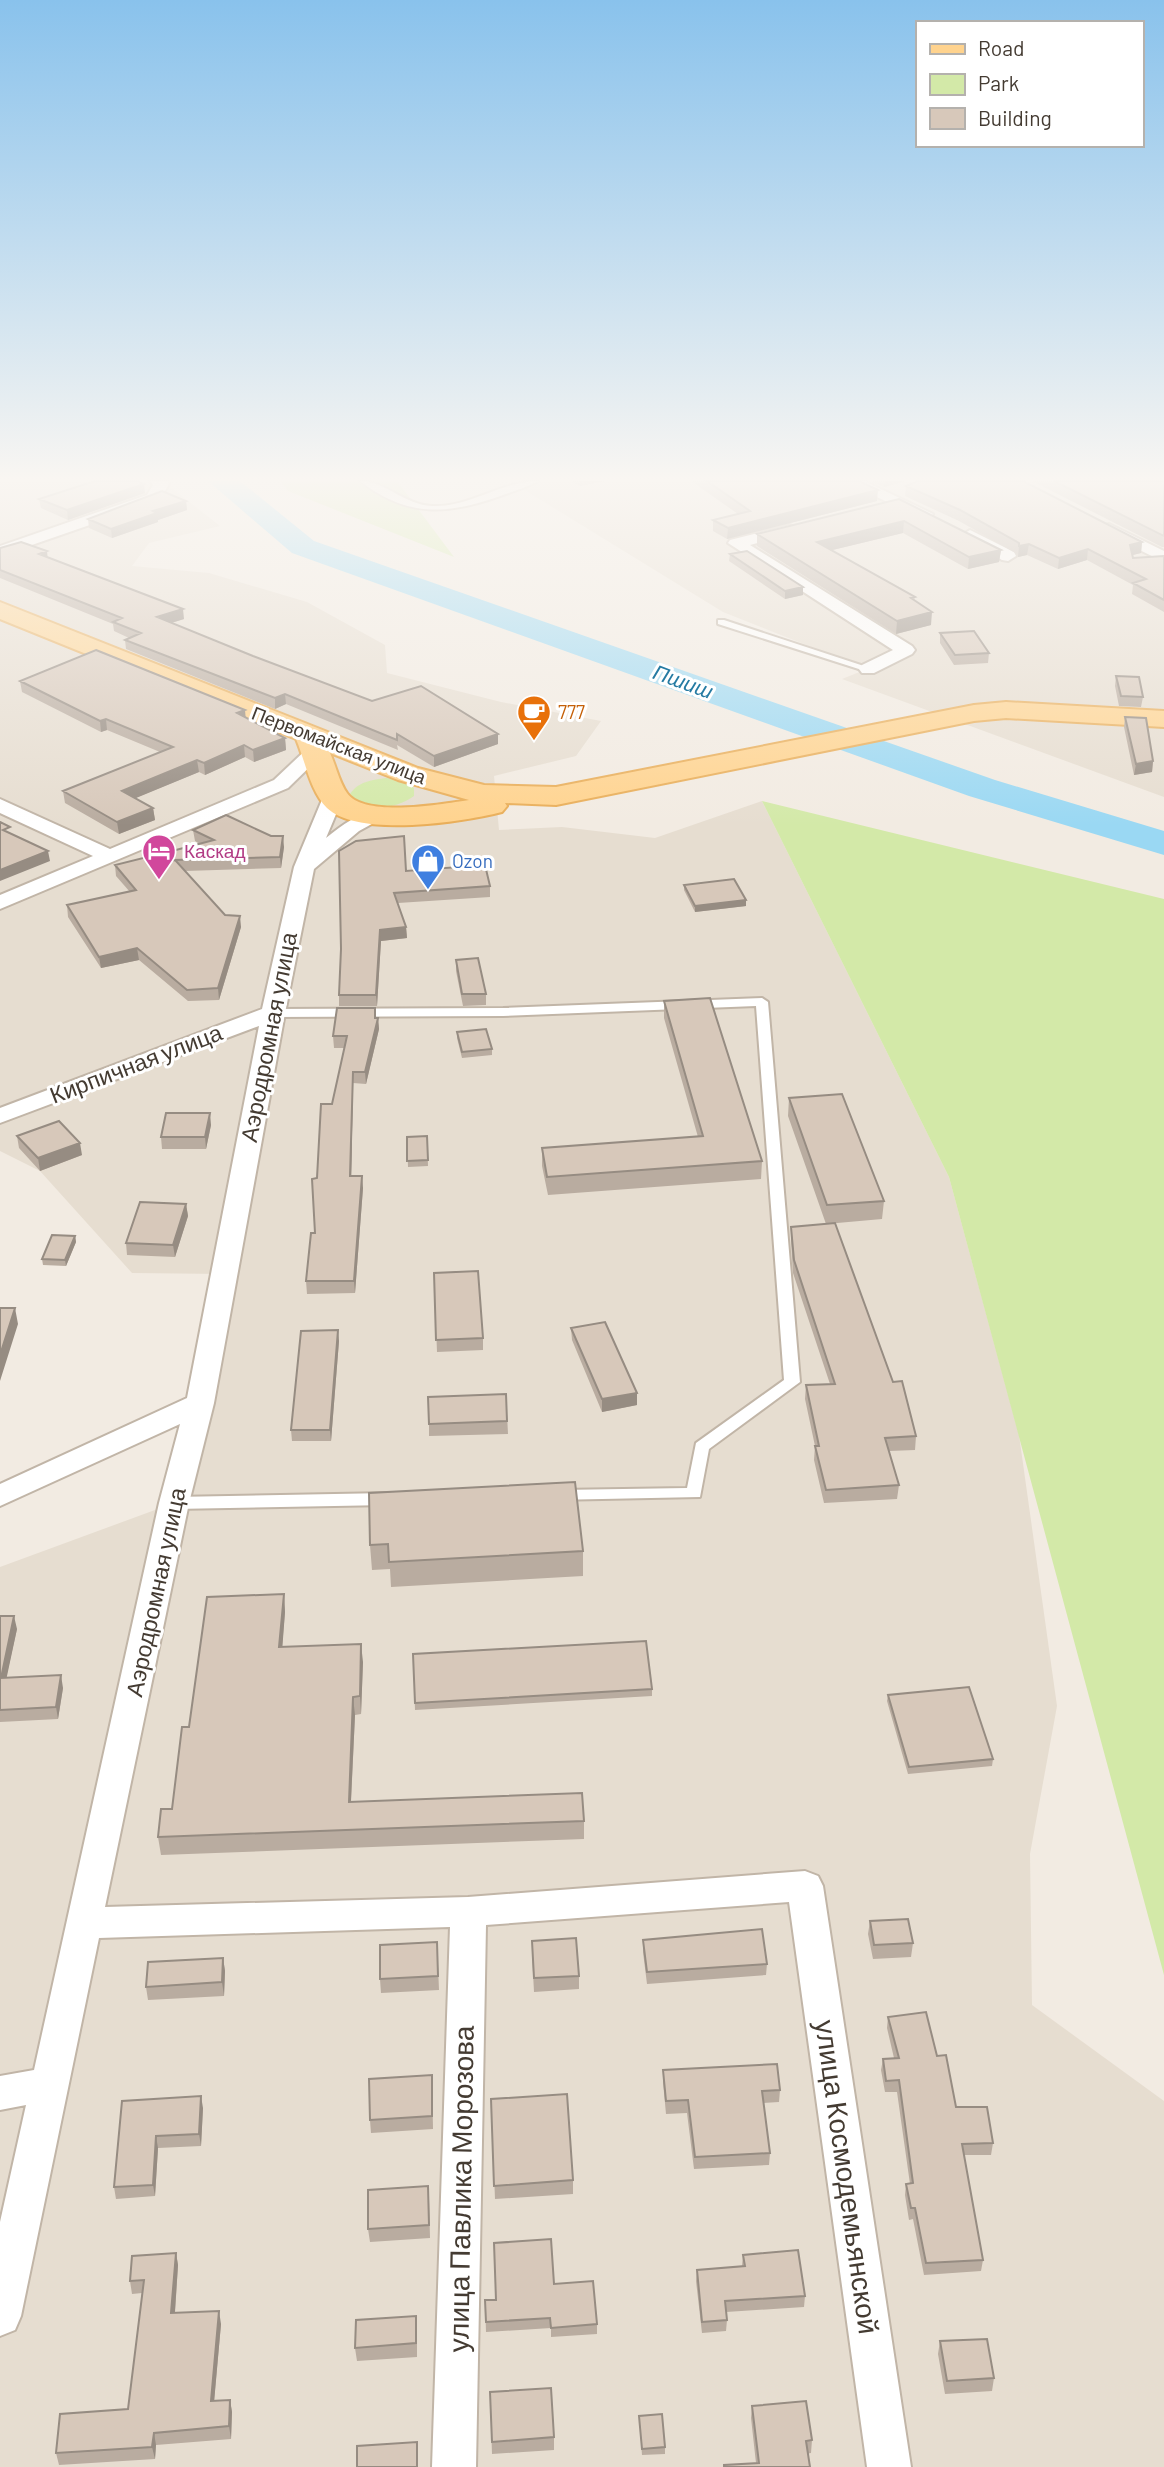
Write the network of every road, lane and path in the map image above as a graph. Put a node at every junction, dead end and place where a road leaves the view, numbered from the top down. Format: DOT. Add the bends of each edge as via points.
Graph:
graph roads {
  1 [pos="820,596"];
  2 [pos="0,610"];
  3 [pos="722,622"];
  4 [pos="868,669"];
  5 [pos="1164,719"];
  6 [pos="312,741"];
  7 [pos="413,775"];
  8 [pos="334,795"];
  9 [pos="556,796"];
  10 [pos="0,805"];
  11 [pos="380,814"];
  12 [pos="107,855"];
  13 [pos="304,867"];
  14 [pos="0,904"];
  15 [pos="273,1013"];
  16 [pos="0,1116"];
  17 [pos="200,1403"];
  18 [pos="0,1496"];
  19 [pos="544,1496"];
  20 [pos="407,1499"];
  21 [pos="174,1503"];
  22 [pos="468,1912"];
  23 [pos="84,1923"];
  24 [pos="50,2084"];
  25 [pos="0,2093"];
  26 [pos="0,2316"];
  27 [pos="454,2467"];
  28 [pos="889,2467"];
  1 -- 4 [label="street" via="906,650"];
  2 -- 6 [label="main road, Первомайская улица"];
  3 -- 4 [label="lane"];
  5 -- 9 [label="main road, Первомайская улица" via="1006,710 974,713"];
  6 -- 7 [label="main road, Первомайская улица"];
  6 -- 8 [label="main road"];
  6 -- 12 [label="street" via="281,784"];
  7 -- 8 [label="main road" via="380,771 352,776"];
  7 -- 9 [label="main road, Первомайская улица" via="484,794"];
  7 -- 11 [label="main road" via="430,790 421,803"];
  8 -- 11 [label="main road" via="353,811"];
  8 -- 13 [label="street, Аэродромная улица"];
  9 -- 11 [label="main road" via="444,813"];
  10 -- 12 [label="street"];
  11 -- 13 [label="street" via="352,827"];
  12 -- 14 [label="street"];
  13 -- 15 [label="street, Аэродромная улица"];
  15 -- 16 [label="street, Кирпичная улица"];
  15 -- 17 [label="street, Аэродромная улица"];
  15 -- 19 [label="lane" via="503,1012 762,1002 792,1382 702,1447 694,1493"];
  17 -- 18 [label="street"];
  17 -- 21 [label="street, Аэродромная улица"];
  20 -- 21 [label="lane"];
  21 -- 23 [label="street, Аэродромная улица"];
  22 -- 23 [label="street"];
  22 -- 27 [label="street, улица Павлика Морозова"];
  22 -- 28 [label="street, улица Космодемьянской" via="805,1886"];
  23 -- 24 [label="street, Аэродромная улица"];
  24 -- 25 [label="street"];
  24 -- 26 [label="street, Аэродромная улица"];
}
